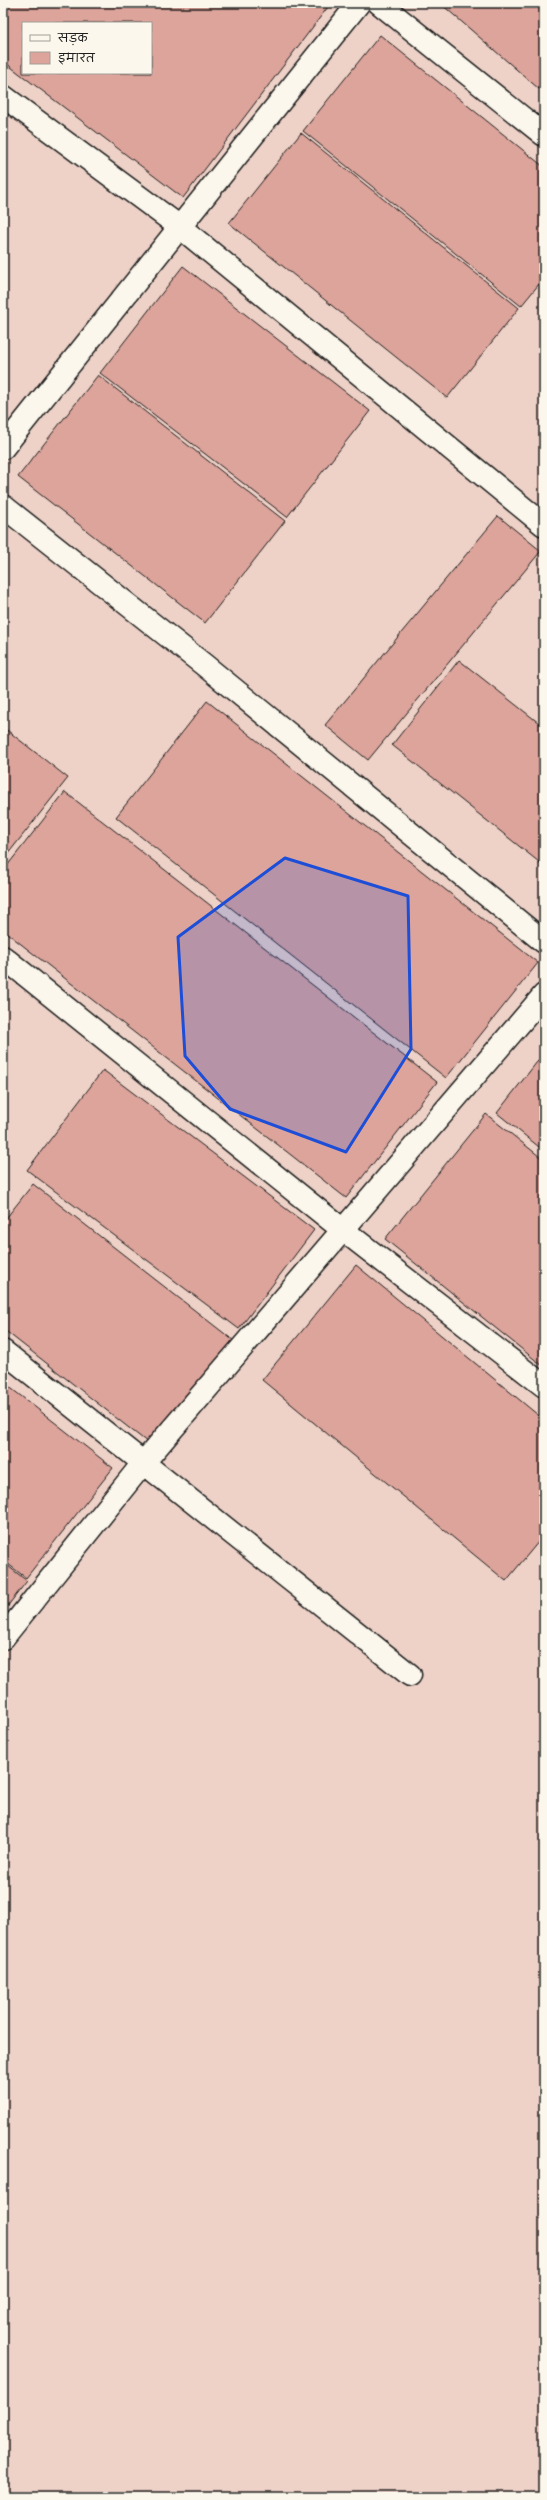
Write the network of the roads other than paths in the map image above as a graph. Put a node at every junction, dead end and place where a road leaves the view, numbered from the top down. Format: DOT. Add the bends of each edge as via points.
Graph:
graph roads {
  1 [pos="359,3"];
  2 [pos="379,3"];
  3 [pos="3,96"];
  4 [pos="544,135"];
  5 [pos="180,228"];
  6 [pos="3,448"];
  7 [pos="3,506"];
  8 [pos="544,525"];
  9 [pos="544,942"];
  10 [pos="3,958"];
  11 [pos="544,995"];
  12 [pos="343,1230"];
  13 [pos="3,1350"];
  14 [pos="544,1386"];
  15 [pos="144,1462"];
  16 [pos="3,1638"];
  17 [pos="410,1675"];
  1 -- 5 [label="street"];
  2 -- 4 [label="street"];
  3 -- 5 [label="street"];
  5 -- 6 [label="street"];
  5 -- 8 [label="street"];
  7 -- 9 [label="street" via="203,664"];
  10 -- 12 [label="street"];
  11 -- 12 [label="street"];
  12 -- 14 [label="street"];
  12 -- 15 [label="street"];
  13 -- 15 [label="street"];
  15 -- 16 [label="street"];
  15 -- 17 [label="street"];
}
